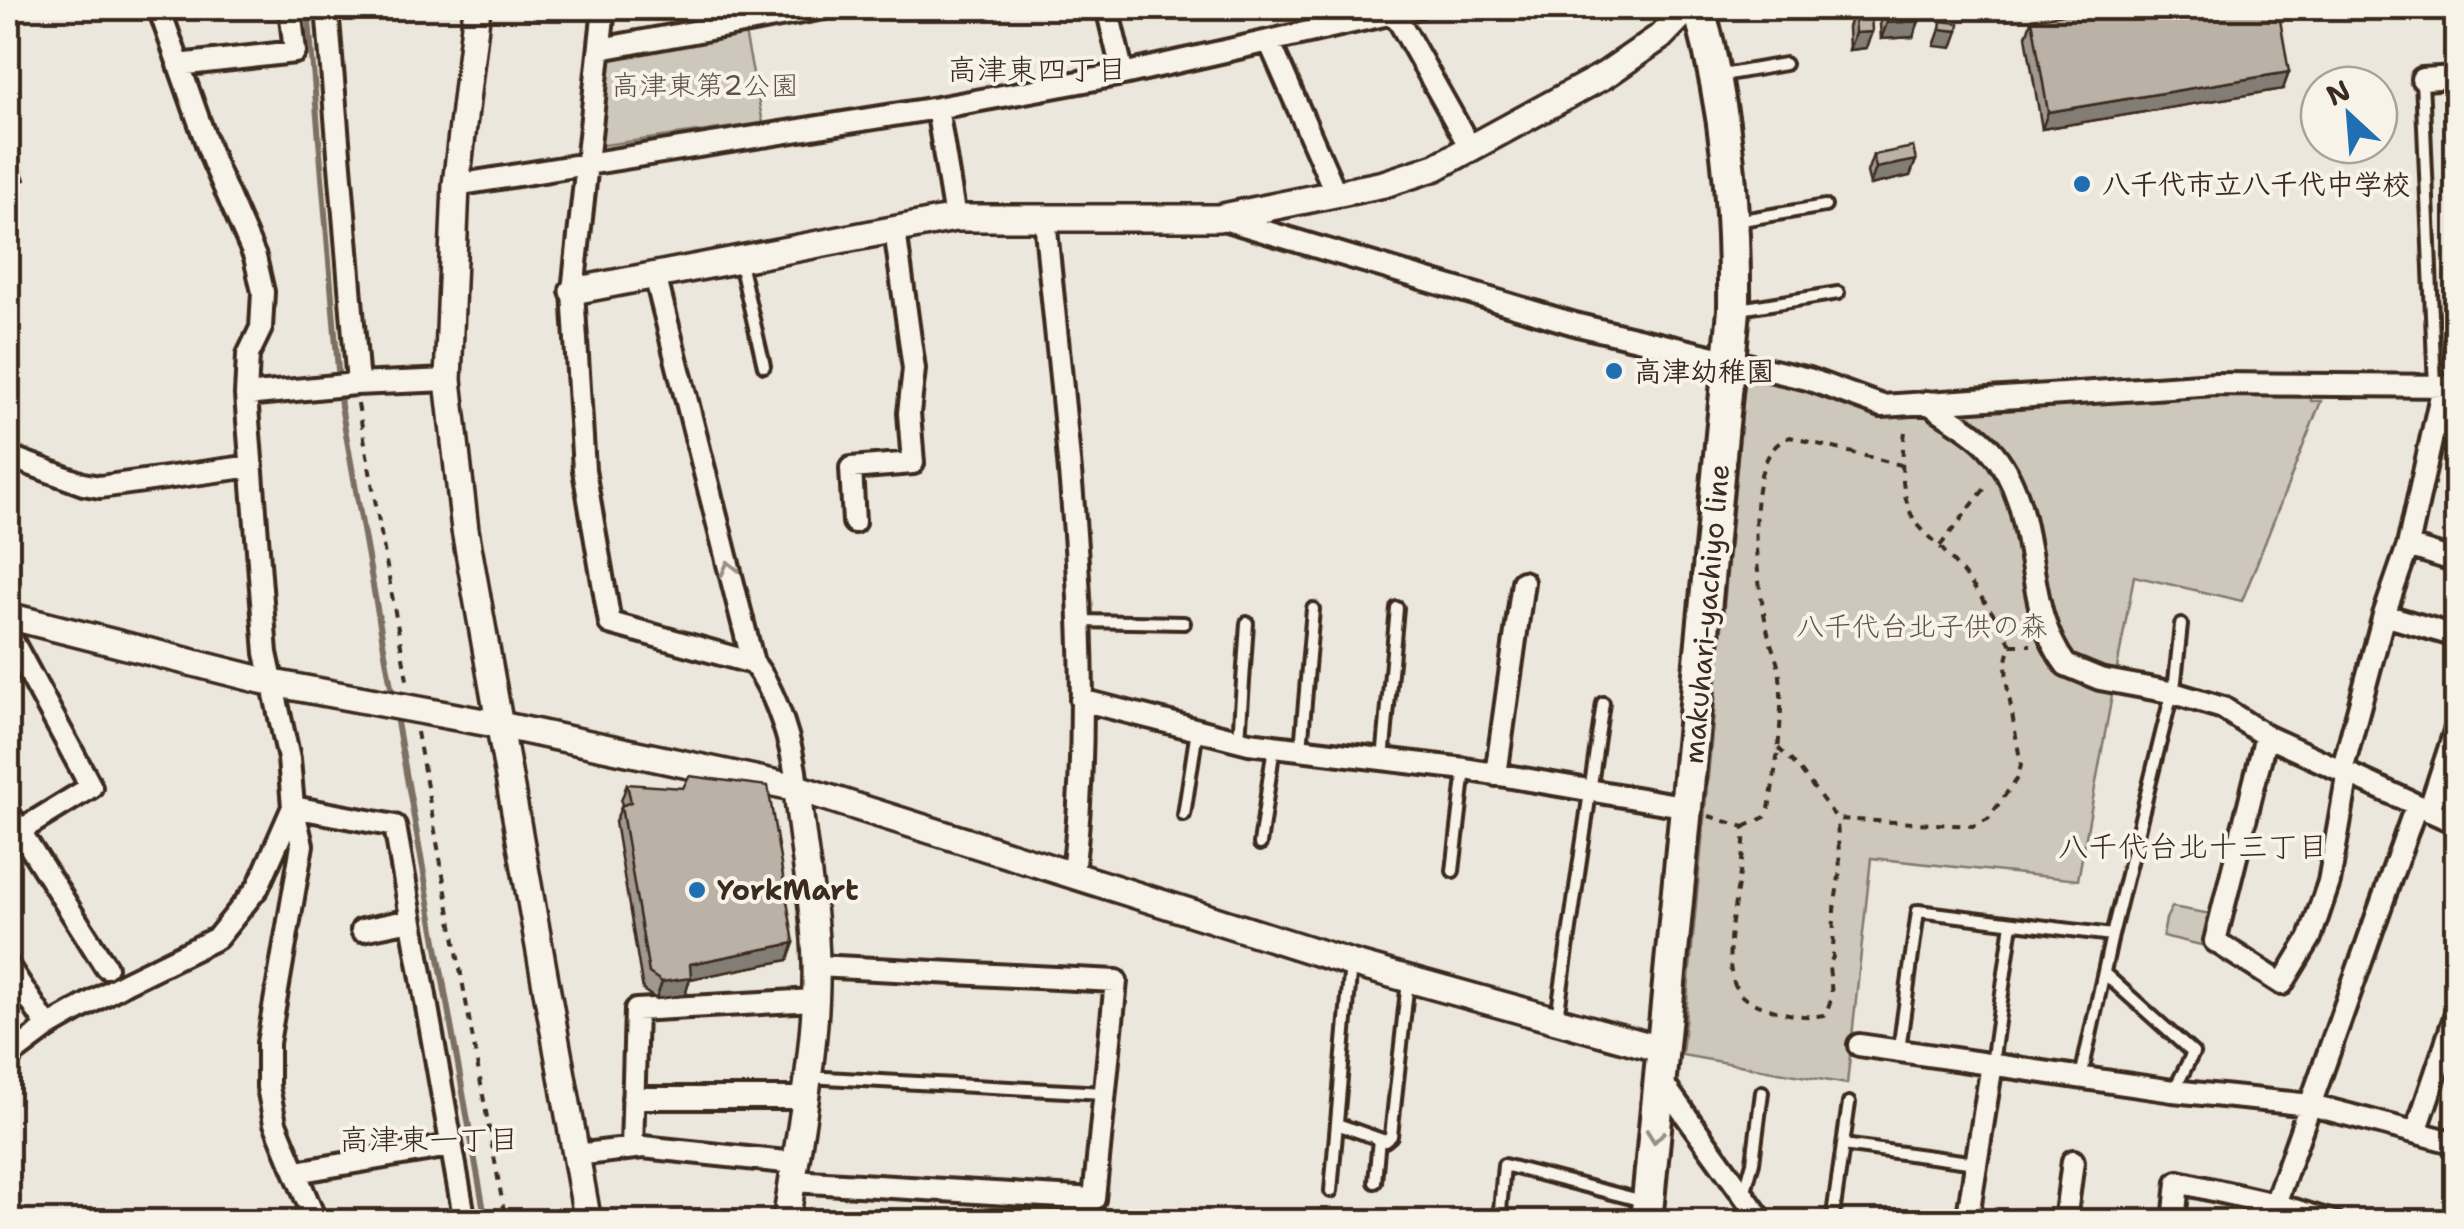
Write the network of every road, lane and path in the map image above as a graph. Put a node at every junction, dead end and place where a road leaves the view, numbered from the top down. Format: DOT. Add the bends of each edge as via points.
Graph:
graph roads {
  1 [pos="160,8"];
  2 [pos="290,8"];
  3 [pos="327,8"];
  4 [pos="477,8"];
  5 [pos="604,8"];
  6 [pos="824,8"];
  7 [pos="1107,8"];
  8 [pos="1688,8"];
  9 [pos="1700,8"];
  10 [pos="1404,10"];
  11 [pos="1268,40"];
  12 [pos="600,49"];
  13 [pos="178,64"];
  14 [pos="1785,64"];
  15 [pos="1123,74"];
  16 [pos="1717,76"];
  17 [pos="2456,77"];
  18 [pos="2422,80"];
  19 [pos="937,108"];
  20 [pos="1471,149"];
  21 [pos="585,163"];
  22 [pos="456,186"];
  23 [pos="1336,194"];
  24 [pos="1825,206"];
  25 [pos="954,218"];
  26 [pos="1045,218"];
  27 [pos="1218,218"];
  28 [pos="1735,221"];
  29 [pos="895,230"];
  30 [pos="738,258"];
  31 [pos="655,274"];
  32 [pos="573,291"];
  33 [pos="1838,293"];
  34 [pos="1734,310"];
  35 [pos="1730,362"];
  36 [pos="764,366"];
  37 [pos="448,380"];
  38 [pos="355,384"];
  39 [pos="2445,387"];
  40 [pos="246,395"];
  41 [pos="1918,403"];
  42 [pos="8,456"];
  43 [pos="1900,465"];
  44 [pos="252,466"];
  45 [pos="2002,466"];
  46 [pos="854,522"];
  47 [pos="1940,546"];
  48 [pos="2408,546"];
  49 [pos="2456,562"];
  50 [pos="1523,582"];
  51 [pos="1396,608"];
  52 [pos="1314,610"];
  53 [pos="2384,614"];
  54 [pos="8,616"];
  55 [pos="1078,622"];
  56 [pos="1246,622"];
  57 [pos="1184,623"];
  58 [pos="2180,624"];
  59 [pos="8,633"];
  60 [pos="2456,636"];
  61 [pos="753,663"];
  62 [pos="272,682"];
  63 [pos="2170,692"];
  64 [pos="1081,700"];
  65 [pos="1603,703"];
  66 [pos="411,709"];
  67 [pos="500,725"];
  68 [pos="2456,728"];
  69 [pos="1197,730"];
  70 [pos="2266,736"];
  71 [pos="1238,740"];
  72 [pos="1274,746"];
  73 [pos="1778,748"];
  74 [pos="1301,749"];
  75 [pos="1383,760"];
  76 [pos="1465,770"];
  77 [pos="2345,772"];
  78 [pos="1496,775"];
  79 [pos="797,788"];
  80 [pos="1589,791"];
  81 [pos="293,807"];
  82 [pos="2423,809"];
  83 [pos="1694,811"];
  84 [pos="8,812"];
  85 [pos="1184,815"];
  86 [pos="1836,819"];
  87 [pos="2456,824"];
  88 [pos="1744,827"];
  89 [pos="12,835"];
  90 [pos="1260,844"];
  91 [pos="1453,871"];
  92 [pos="1074,874"];
  93 [pos="411,920"];
  94 [pos="2012,923"];
  95 [pos="362,930"];
  96 [pos="2112,935"];
  97 [pos="1351,963"];
  98 [pos="8,966"];
  99 [pos="816,966"];
  100 [pos="106,967"];
  101 [pos="2106,976"];
  102 [pos="1408,980"];
  103 [pos="814,1000"];
  104 [pos="2456,1014"];
  105 [pos="1556,1022"];
  106 [pos="48,1027"];
  107 [pos="1859,1045"];
  108 [pos="1664,1050"];
  109 [pos="1900,1050"];
  110 [pos="8,1056"];
  111 [pos="1992,1064"];
  112 [pos="2081,1078"];
  113 [pos="1661,1081"];
  114 [pos="804,1087"];
  115 [pos="2174,1091"];
  116 [pos="1105,1092"];
  117 [pos="1762,1092"];
  118 [pos="634,1098"];
  119 [pos="1849,1104"];
  120 [pos="2311,1105"];
  121 [pos="1337,1124"];
  122 [pos="2416,1132"];
  123 [pos="1380,1139"];
  124 [pos="2456,1143"];
  125 [pos="1843,1145"];
  126 [pos="450,1146"];
  127 [pos="632,1148"];
  128 [pos="576,1154"];
  129 [pos="2073,1161"];
  130 [pos="1976,1163"];
  131 [pos="296,1172"];
  132 [pos="794,1172"];
  133 [pos="1375,1182"];
  134 [pos="1331,1191"];
  135 [pos="1744,1195"];
  136 [pos="2275,1204"];
  137 [pos="1647,1212"];
  138 [pos="316,1222"];
  139 [pos="465,1222"];
  140 [pos="506,1222"];
  141 [pos="588,1222"];
  142 [pos="786,1222"];
  143 [pos="1499,1222"];
  144 [pos="1763,1222"];
  145 [pos="1832,1222"];
  146 [pos="1967,1222"];
  147 [pos="2065,1222"];
  148 [pos="2174,1222"];
  149 [pos="2333,1222"];
  1 -- 13 [label="street"];
  2 -- 13 [label="street" via="295,52"];
  3 -- 38 [label="street"];
  4 -- 22 [label="street"];
  5 -- 12 [label="street"];
  6 -- 12 [label="street"];
  7 -- 15 [label="street"];
  8 -- 20 [label="street" via="1605,76"];
  9 -- 16 [label="main road, makuhari-yachiyo line"];
  10 -- 11 [label="street"];
  10 -- 20 [label="street"];
  11 -- 15 [label="street"];
  11 -- 23 [label="street"];
  12 -- 21 [label="street"];
  13 -- 40 [label="street" via="256,256 261,328 248,356"];
  14 -- 16 [label="lane"];
  15 -- 19 [label="street"];
  16 -- 28 [label="main road, makuhari-yachiyo line"];
  17 -- 18 [label="street"];
  18 -- 39 [label="lane"];
  19 -- 21 [label="street"];
  19 -- 25 [label="street"];
  20 -- 23 [label="street" via="1436,167"];
  21 -- 22 [label="street"];
  21 -- 32 [label="street"];
  22 -- 37 [label="street"];
  23 -- 27 [label="street"];
  24 -- 28 [label="lane"];
  25 -- 26 [label="street"];
  25 -- 29 [label="street"];
  26 -- 27 [label="street"];
  26 -- 55 [label="street"];
  27 -- 35 [label="street" via="1560,320"];
  28 -- 34 [label="main road, makuhari-yachiyo line"];
  29 -- 30 [label="street"];
  29 -- 46 [label="street" via="914,369 913,462 852,468"];
  30 -- 31 [label="street"];
  30 -- 36 [label="lane"];
  31 -- 32 [label="street"];
  61 -- 31 [label="street, one-way"];
  32 -- 61 [label="street" via="584,470 610,623"];
  33 -- 34 [label="lane"];
  34 -- 35 [label="main road, makuhari-yachiyo line"];
  35 -- 41 [label="street" via="1808,379 1882,406"];
  35 -- 83 [label="main road, makuhari-yachiyo line"];
  37 -- 38 [label="street"];
  37 -- 67 [label="street"];
  38 -- 40 [label="street"];
  38 -- 66 [label="path"];
  39 -- 41 [label="street" via="2230,384"];
  39 -- 48 [label="street"];
  40 -- 44 [label="street"];
  41 -- 43 [label="path"];
  41 -- 45 [label="street" via="1979,438"];
  42 -- 44 [label="street" via="100,486"];
  43 -- 47 [label="path" via="1910,513"];
  43 -- 73 [label="path" via="1790,437 1766,458 1757,486 1758,574 1780,676"];
  44 -- 62 [label="street"];
  45 -- 47 [label="path"];
  45 -- 63 [label="street" via="2020,504 2047,630 2062,660 2100,679"];
  47 -- 86 [label="path" via="2011,646 2006,664 2018,777 1988,819 1974,826"];
  48 -- 49 [label="street"];
  48 -- 53 [label="street"];
  50 -- 78 [label="street"];
  51 -- 75 [label="lane"];
  52 -- 74 [label="lane"];
  53 -- 60 [label="street"];
  53 -- 77 [label="street"];
  54 -- 62 [label="street"];
  55 -- 57 [label="lane"];
  55 -- 64 [label="street"];
  56 -- 71 [label="lane"];
  58 -- 63 [label="lane"];
  59 -- 89 [label="street" via="91,787"];
  61 -- 79 [label="street" via="795,760"];
  62 -- 66 [label="street"];
  62 -- 81 [label="street"];
  63 -- 70 [label="street" via="2222,708"];
  63 -- 96 [label="lane"];
  64 -- 69 [label="street"];
  64 -- 92 [label="street"];
  65 -- 80 [label="lane"];
  66 -- 67 [label="street"];
  66 -- 140 [label="path"];
  67 -- 79 [label="street"];
  67 -- 128 [label="street"];
  68 -- 82 [label="street"];
  69 -- 71 [label="street"];
  69 -- 85 [label="lane"];
  70 -- 77 [label="street"];
  70 -- 77 [label="street" via="2214,941 2282,984 2310,938 2329,882"];
  71 -- 72 [label="street"];
  72 -- 74 [label="street"];
  72 -- 90 [label="lane"];
  73 -- 86 [label="path"];
  73 -- 88 [label="path" via="1769,809"];
  74 -- 75 [label="street"];
  75 -- 76 [label="street"];
  76 -- 78 [label="street"];
  76 -- 91 [label="lane"];
  77 -- 82 [label="street"];
  78 -- 80 [label="street"];
  79 -- 92 [label="street"];
  79 -- 99 [label="street"];
  80 -- 83 [label="street"];
  80 -- 105 [label="lane"];
  81 -- 93 [label="street" via="395,826"];
  81 -- 106 [label="street" via="258,887 217,938"];
  81 -- 131 [label="street" via="302,844 266,1065 275,1122"];
  82 -- 87 [label="street"];
  82 -- 120 [label="street"];
  83 -- 88 [label="path"];
  83 -- 108 [label="main road, makuhari-yachiyo line"];
  84 -- 89 [label="street"];
  86 -- 88 [label="path" via="1840,870 1829,965 1834,989 1818,1017 1751,1002 1732,976"];
  89 -- 100 [label="street"];
  92 -- 97 [label="street"];
  93 -- 95 [label="street"];
  93 -- 126 [label="street"];
  94 -- 96 [label="lane"];
  94 -- 109 [label="lane" via="1918,911"];
  94 -- 111 [label="lane"];
  96 -- 101 [label="lane"];
  97 -- 102 [label="street"];
  97 -- 121 [label="lane"];
  98 -- 106 [label="street"];
  99 -- 103 [label="street"];
  99 -- 116 [label="street" via="1116,981"];
  101 -- 112 [label="lane"];
  101 -- 115 [label="lane" via="2193,1052"];
  102 -- 105 [label="street"];
  102 -- 123 [label="lane" via="1391,1136"];
  103 -- 114 [label="street"];
  103 -- 118 [label="street" via="636,1010"];
  104 -- 122 [label="street"];
  105 -- 108 [label="street"];
  106 -- 110 [label="street"];
  107 -- 109 [label="street"];
  108 -- 113 [label="main road, makuhari-yachiyo line"];
  109 -- 111 [label="street"];
  111 -- 112 [label="street"];
  111 -- 130 [label="street"];
  112 -- 115 [label="street"];
  113 -- 135 [label="street"];
  113 -- 137 [label="main road, makuhari-yachiyo line, one-way"];
  114 -- 116 [label="lane"];
  114 -- 118 [label="street"];
  114 -- 132 [label="street"];
  115 -- 120 [label="street"];
  116 -- 132 [label="street" via="1094,1199"];
  117 -- 135 [label="lane"];
  118 -- 127 [label="street"];
  119 -- 125 [label="lane"];
  120 -- 122 [label="street"];
  120 -- 136 [label="street"];
  121 -- 123 [label="lane"];
  121 -- 134 [label="lane"];
  122 -- 124 [label="street"];
  123 -- 133 [label="lane"];
  125 -- 130 [label="lane"];
  125 -- 145 [label="lane"];
  126 -- 131 [label="street"];
  126 -- 139 [label="street"];
  127 -- 128 [label="street"];
  127 -- 132 [label="street"];
  128 -- 141 [label="street"];
  129 -- 147 [label="street"];
  130 -- 146 [label="street"];
  131 -- 138 [label="street"];
  132 -- 142 [label="street"];
  135 -- 144 [label="street"];
  136 -- 148 [label="street" via="2178,1182"];
  136 -- 149 [label="street"];
  137 -- 143 [label="lane" via="1504,1165"];
}
